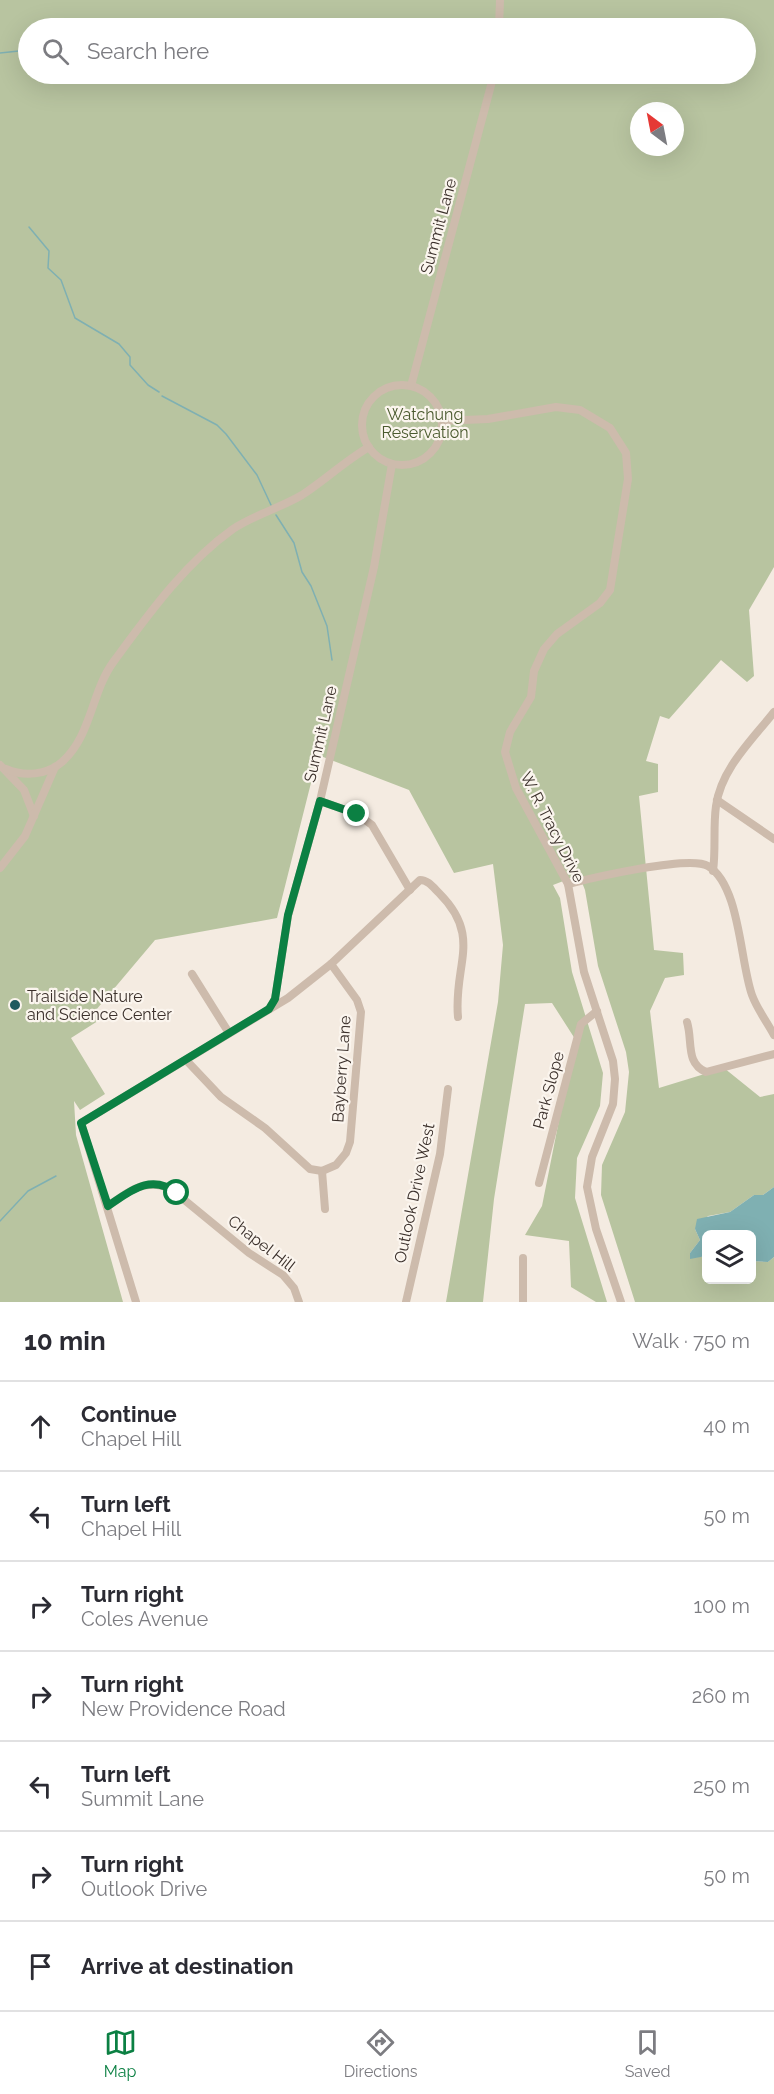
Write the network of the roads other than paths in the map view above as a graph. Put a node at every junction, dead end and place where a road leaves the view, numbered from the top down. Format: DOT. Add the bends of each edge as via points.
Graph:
graph roads {
  1 [pos="500,0"];
  2 [pos="499,18"];
  3 [pos="491,84"];
  4 [pos="411,386"];
  5 [pos="442,421"];
  6 [pos="369,447"];
  7 [pos="392,464"];
  8 [pos="773,716"];
  9 [pos="3,767"];
  10 [pos="56,767"];
  11 [pos="717,800"];
  12 [pos="320,801"];
  13 [pos="34,816"];
  14 [pos="774,839"];
  15 [pos="0,868"];
  16 [pos="713,871"];
  17 [pos="568,884"];
  18 [pos="410,890"];
  19 [pos="331,964"];
  20 [pos="192,974"];
  21 [pos="269,1009"];
  22 [pos="597,1011"];
  23 [pos="458,1017"];
  24 [pos="687,1023"];
  25 [pos="229,1033"];
  26 [pos="774,1035"];
  27 [pos="774,1054"];
  28 [pos="186,1060"];
  29 [pos="448,1089"];
  30 [pos="322,1171"];
  31 [pos="540,1183"];
  32 [pos="108,1206"];
  33 [pos="325,1209"];
  34 [pos="523,1258"];
  35 [pos="136,1302"];
  36 [pos="299,1302"];
  37 [pos="405,1302"];
  38 [pos="522,1302"];
  39 [pos="621,1302"];
  1 -- 2 [label="street"];
  3 -- 4 [label="street, Summit Lane"];
  4 -- 5 [label="street" via="432,398"];
  4 -- 6 [label="street" via="384,389 373,397 362,421"];
  5 -- 7 [label="street" via="441,434 428,455 405,465"];
  5 -- 17 [label="street, W. R. Tracy Drive" via="567,407 595,417 610,428 626,453 628,479 610,590 600,603 557,634 544,649 534,670 531,697 506,745 505,758 512,780"];
  6 -- 7 [label="street"];
  6 -- 10 [label="street" via="304,493 234,528 191,566 112,664 83,733"];
  7 -- 12 [label="street, Summit Lane" via="374,567"];
  8 -- 11 [label="street" via="727,775"];
  9 -- 10 [label="street" via="31,774"];
  9 -- 13 [label="street" via="24,790"];
  10 -- 13 [label="street"];
  11 -- 14 [label="street"];
  11 -- 16 [label="street"];
  12 -- 18 [label="street" via="357,814 372,825"];
  12 -- 21 [label="street, Summit Lane" via="288,915 275,999"];
  13 -- 15 [label="street" via="19,846"];
  16 -- 17 [label="street" via="696,863 622,871"];
  16 -- 26 [label="street" via="734,910 752,995"];
  17 -- 22 [label="street, W. R. Tracy Drive" via="584,972"];
  18 -- 19 [label="street"];
  18 -- 23 [label="street" via="422,880 450,905 462,926"];
  19 -- 21 [label="street"];
  19 -- 30 [label="street, Bayberry Lane" via="361,1012 350,1142 340,1162"];
  20 -- 25 [label="street"];
  21 -- 25 [label="street"];
  22 -- 31 [label="street, Park Slope" via="581,1024"];
  22 -- 39 [label="street, W. R. Tracy Drive" via="611,1054 615,1087 610,1112 592,1157 587,1187 596,1229"];
  24 -- 27 [label="street" via="692,1059 706,1072"];
  25 -- 28 [label="street"];
  28 -- 30 [label="street" via="220,1097 265,1128 306,1166"];
  28 -- 32 [label="street" via="81,1123"];
  29 -- 37 [label="street, Outlook Drive West" via="440,1154"];
  30 -- 33 [label="street"];
  32 -- 35 [label="street"];
  32 -- 36 [label="street, Chapel Hill" via="145,1184 171,1189 249,1253 283,1275"];
  34 -- 38 [label="street"];
}
